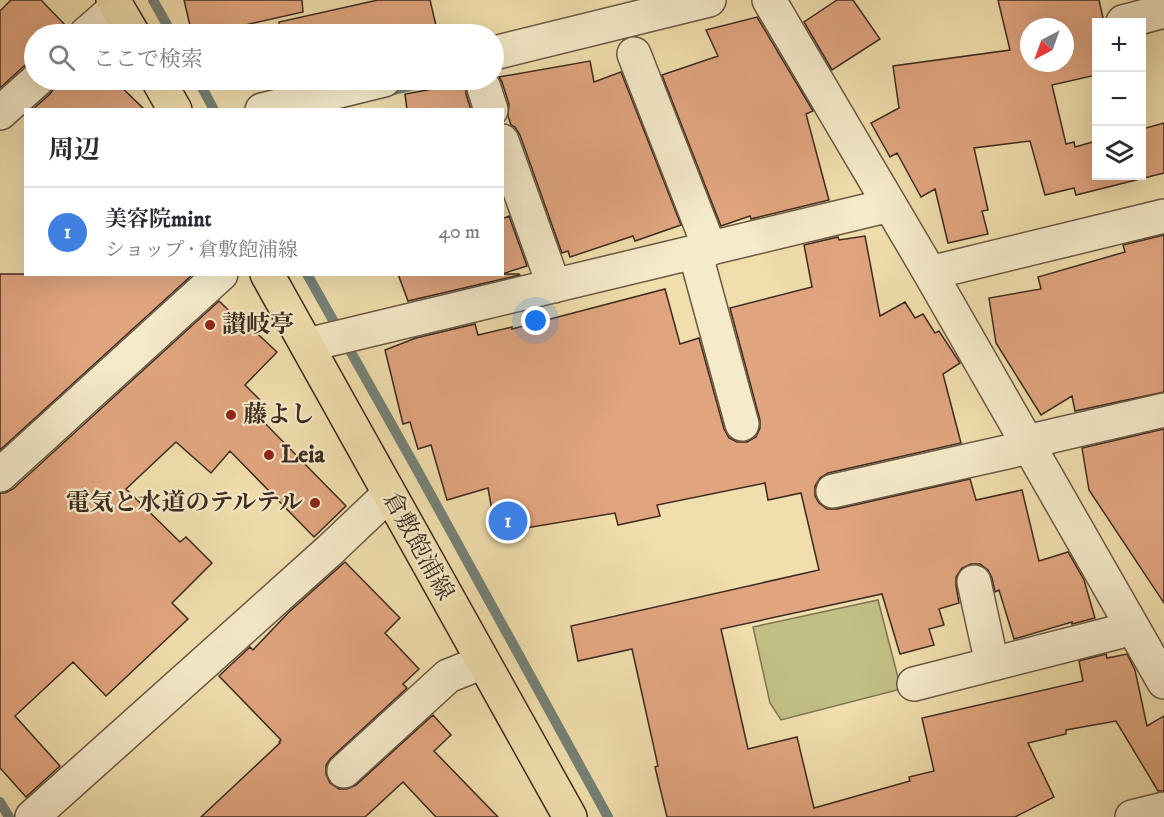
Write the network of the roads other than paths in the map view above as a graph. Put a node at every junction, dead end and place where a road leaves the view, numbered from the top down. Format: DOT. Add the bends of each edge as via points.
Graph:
graph roads {
  1 [pos="709,0"];
  2 [pos="769,0"];
  3 [pos="1164,11"];
  4 [pos="121,14"];
  5 [pos="1138,18"];
  6 [pos="104,24"];
  7 [pos="504,51"];
  8 [pos="634,54"];
  9 [pos="26,90"];
  10 [pos="164,90"];
  11 [pos="343,90"];
  12 [pos="174,108"];
  13 [pos="270,108"];
  14 [pos="0,113"];
  15 [pos="504,147"];
  16 [pos="890,205"];
  17 [pos="1164,216"];
  18 [pos="702,250"];
  19 [pos="940,270"];
  20 [pos="219,276"];
  21 [pos="269,276"];
  22 [pos="554,286"];
  23 [pos="331,340"];
  24 [pos="1164,411"];
  25 [pos="742,424"];
  26 [pos="1034,441"];
  27 [pos="0,475"];
  28 [pos="833,491"];
  29 [pos="389,494"];
  30 [pos="974,582"];
  31 [pos="1130,624"];
  32 [pos="483,662"];
  33 [pos="992,664"];
  34 [pos="1164,682"];
  35 [pos="914,684"];
  36 [pos="344,771"];
  37 [pos="1164,809"];
  38 [pos="567,816"];
  39 [pos="32,817"];
  40 [pos="1132,817"];
  1 -- 7 [label="street"];
  2 -- 16 [label="street"];
  3 -- 5 [label="street"];
  4 -- 6 [label="street"];
  8 -- 18 [label="street"];
  9 -- 14 [label="street"];
  10 -- 12 [label="main road"];
  11 -- 13 [label="street"];
  15 -- 22 [label="street"];
  16 -- 18 [label="street"];
  16 -- 19 [label="street"];
  17 -- 19 [label="street"];
  18 -- 22 [label="street"];
  18 -- 25 [label="street"];
  19 -- 26 [label="street"];
  20 -- 27 [label="street"];
  21 -- 23 [label="main road, 倉敷飽浦線"];
  22 -- 23 [label="street"];
  23 -- 29 [label="main road, 倉敷飽浦線"];
  24 -- 26 [label="street"];
  26 -- 28 [label="street"];
  26 -- 31 [label="street"];
  29 -- 32 [label="main road, 倉敷飽浦線"];
  29 -- 39 [label="street"];
  30 -- 33 [label="street"];
  31 -- 33 [label="street" via="1118,632"];
  31 -- 34 [label="street"];
  32 -- 36 [label="street" via="448,676"];
  32 -- 38 [label="main road, 倉敷飽浦線"];
  33 -- 35 [label="street"];
  37 -- 40 [label="street"];
}
